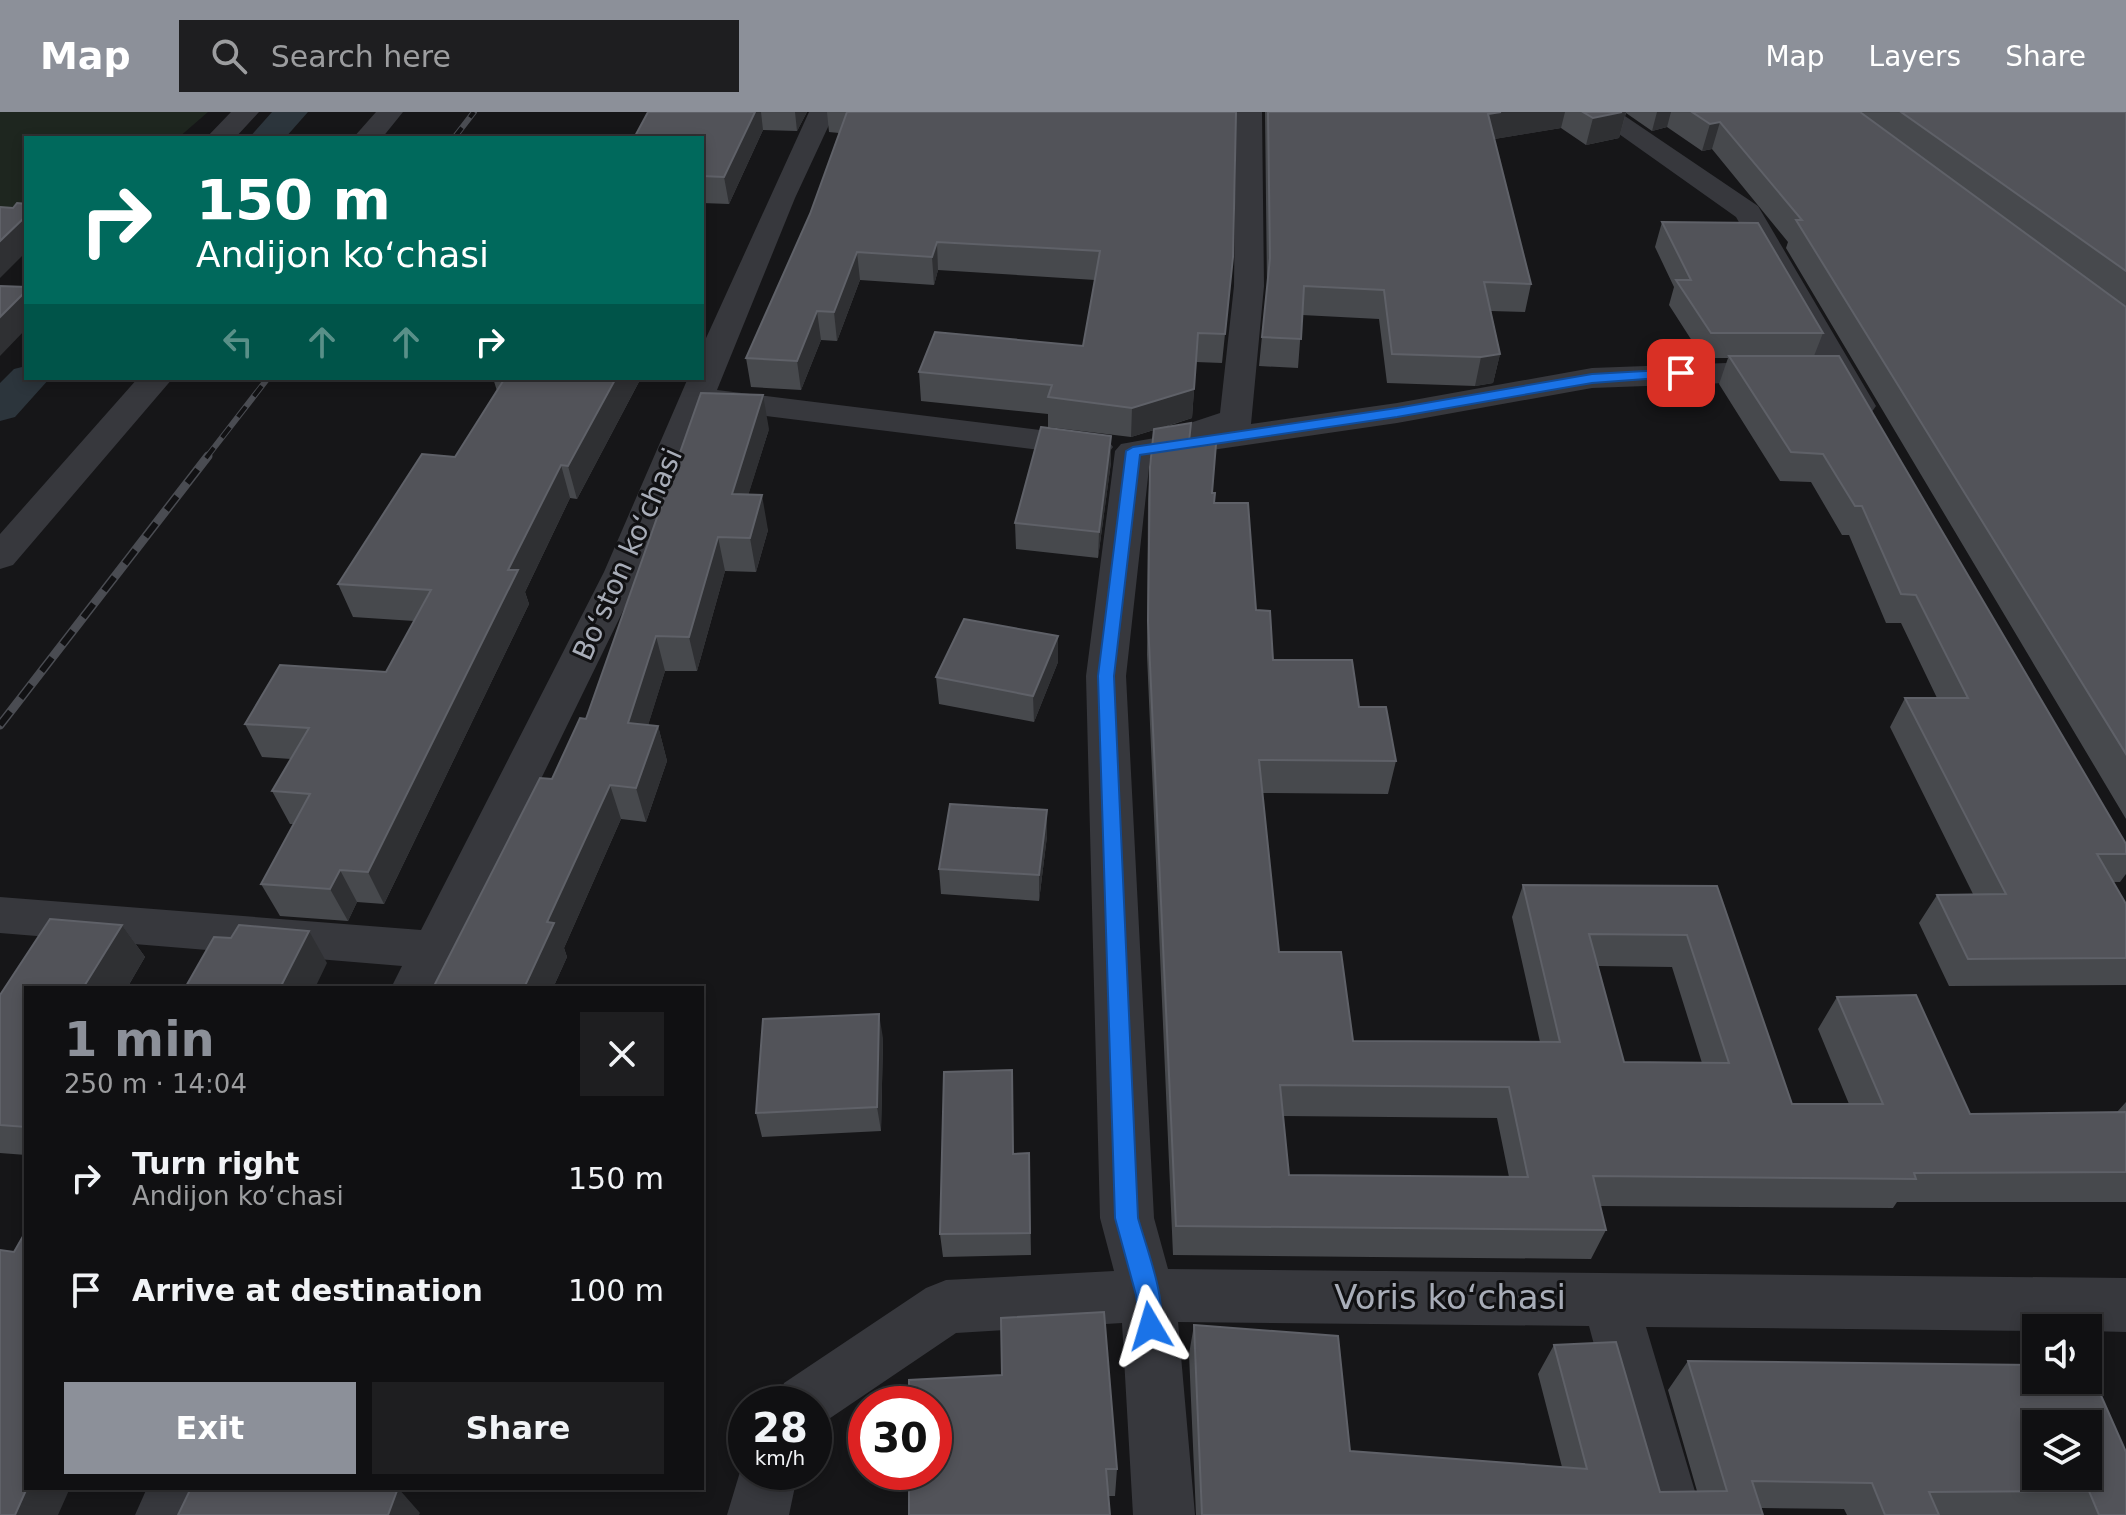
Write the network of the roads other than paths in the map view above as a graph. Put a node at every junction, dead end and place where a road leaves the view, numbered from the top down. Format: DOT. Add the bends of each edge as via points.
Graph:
graph roads {
  1 [pos="246,112"];
  2 [pos="390,112"];
  3 [pos="822,112"];
  4 [pos="1249,112"];
  5 [pos="1601,112"];
  6 [pos="222,136"];
  7 [pos="369,136"];
  8 [pos="1839,371"];
  9 [pos="154,380"];
  10 [pos="697,397"];
  11 [pos="1879,440"];
  12 [pos="1133,451"];
  13 [pos="0,557"];
  14 [pos="0,915"];
  15 [pos="425,969"];
  16 [pos="1148,1295"];
  17 [pos="1609,1298"];
  18 [pos="2126,1305"];
  19 [pos="831,1386"];
  20 [pos="178,1490"];
  21 [pos="764,1490"];
  22 [pos="166,1515"];
  23 [pos="758,1515"];
  24 [pos="1164,1515"];
  25 [pos="1671,1515"];
  1 -- 6 [label="street"];
  2 -- 7 [label="street"];
  3 -- 10 [label="street, Boʻston koʻchasi"];
  4 -- 12 [label="street" via="1249,286 1237,419"];
  5 -- 8 [label="street" via="1748,212"];
  8 -- 11 [label="street"];
  8 -- 12 [label="street" via="1592,378"];
  9 -- 13 [label="street"];
  10 -- 12 [label="street"];
  10 -- 15 [label="street, Boʻston koʻchasi" via="623,572"];
  12 -- 16 [label="street" via="1106,676 1127,1218"];
  14 -- 15 [label="street"];
  16 -- 17 [label="street, Voris koʻchasi"];
  16 -- 19 [label="street, Voris koʻchasi" via="946,1307"];
  16 -- 24 [label="street"];
  17 -- 18 [label="street, Voris koʻchasi"];
  17 -- 25 [label="street"];
  20 -- 22 [label="street"];
  21 -- 23 [label="street"];
}
